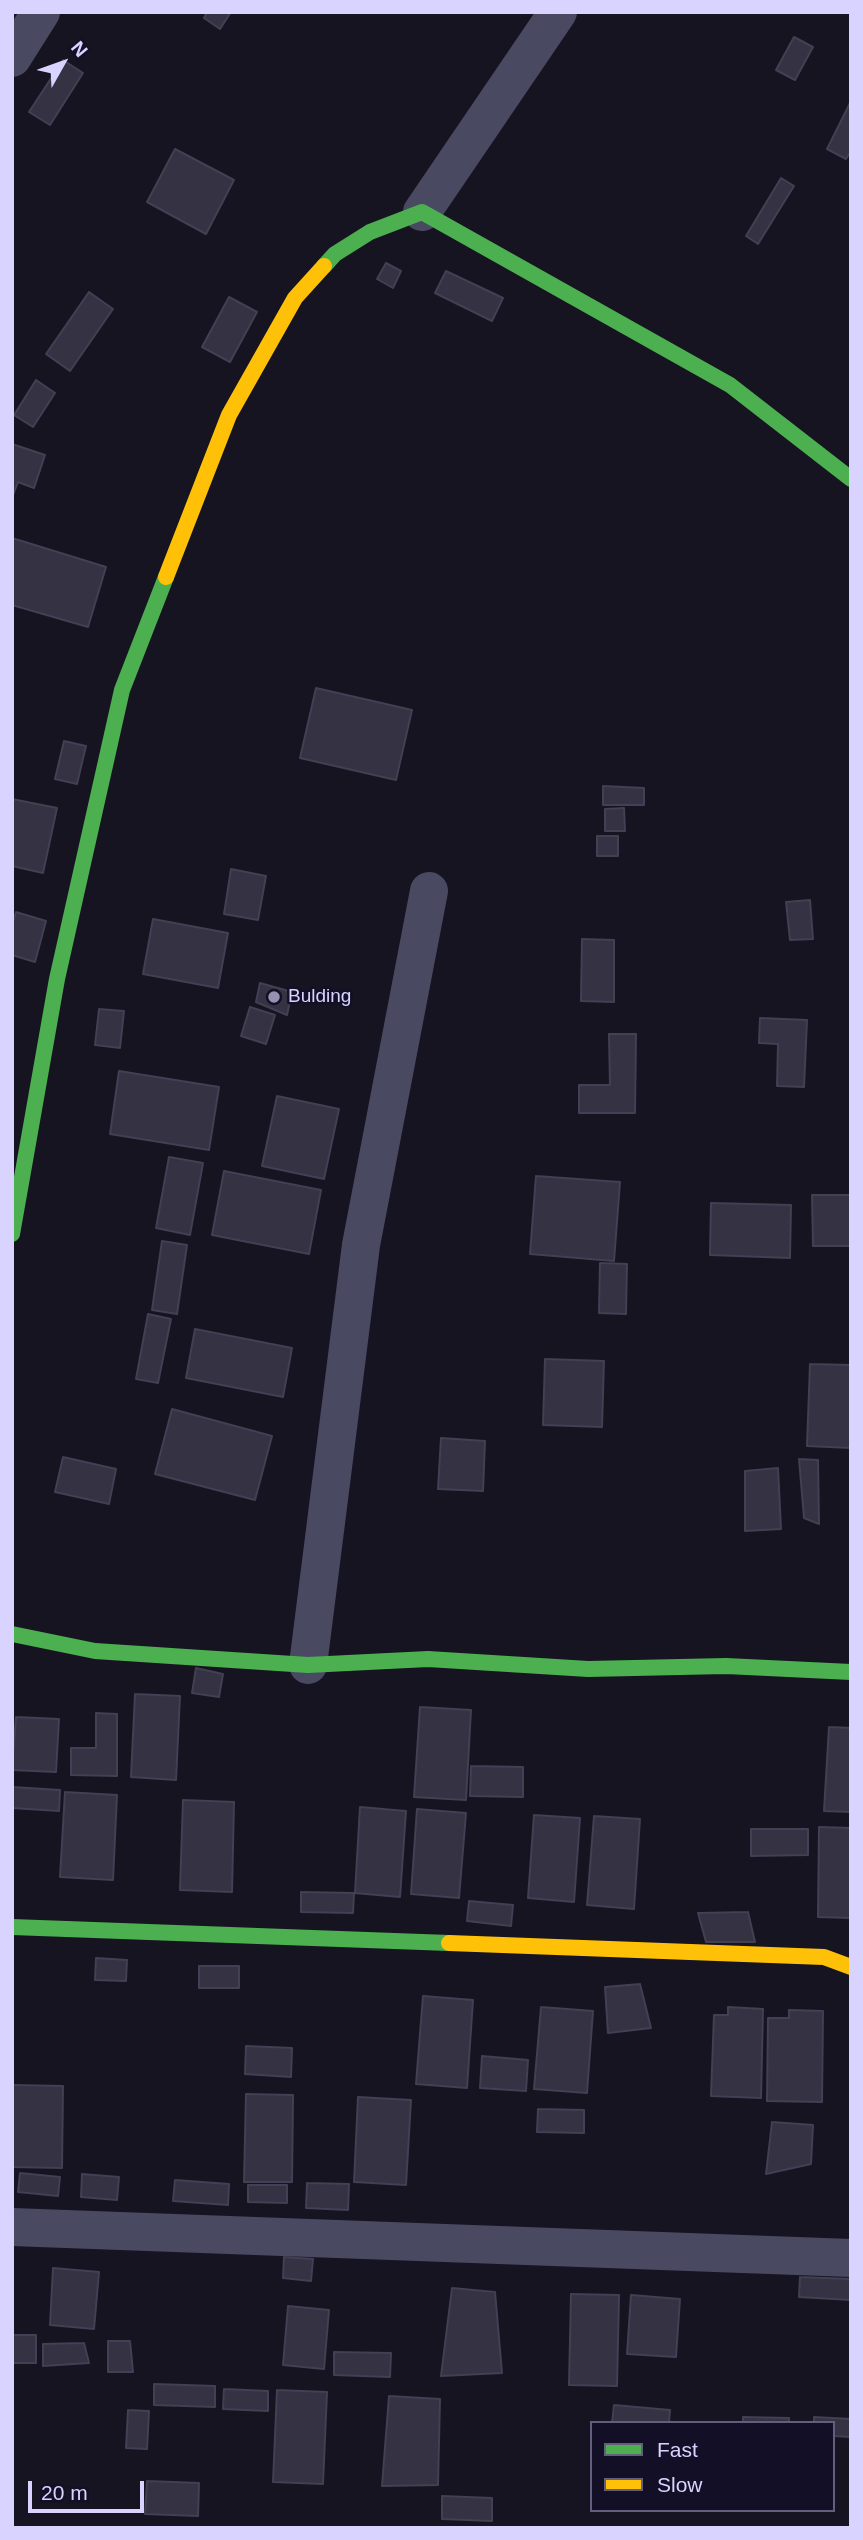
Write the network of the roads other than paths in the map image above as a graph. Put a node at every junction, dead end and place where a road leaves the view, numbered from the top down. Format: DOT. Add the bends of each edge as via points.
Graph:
graph roads {
  1 [pos="41,12"];
  2 [pos="558,12"];
  3 [pos="12,58"];
  4 [pos="422,212"];
  5 [pos="851,479"];
  6 [pos="429,891"];
  7 [pos="12,1234"];
  8 [pos="12,1634"];
  9 [pos="308,1665"];
  10 [pos="851,1672"];
  11 [pos="12,1927"];
  12 [pos="851,1967"];
  13 [pos="12,2227"];
  14 [pos="851,2258"];
  1 -- 3 [label="street"];
  2 -- 4 [label="street"];
  4 -- 5 [label="street" via="730,385"];
  4 -- 7 [label="street" via="370,232 335,254 295,298 229,415 122,690 57,979"];
  6 -- 9 [label="street" via="361,1245"];
  8 -- 9 [label="street" via="95,1651"];
  9 -- 10 [label="street" via="428,1659 588,1669 726,1666"];
  11 -- 12 [label="street" via="824,1957"];
  13 -- 14 [label="street"];
}
